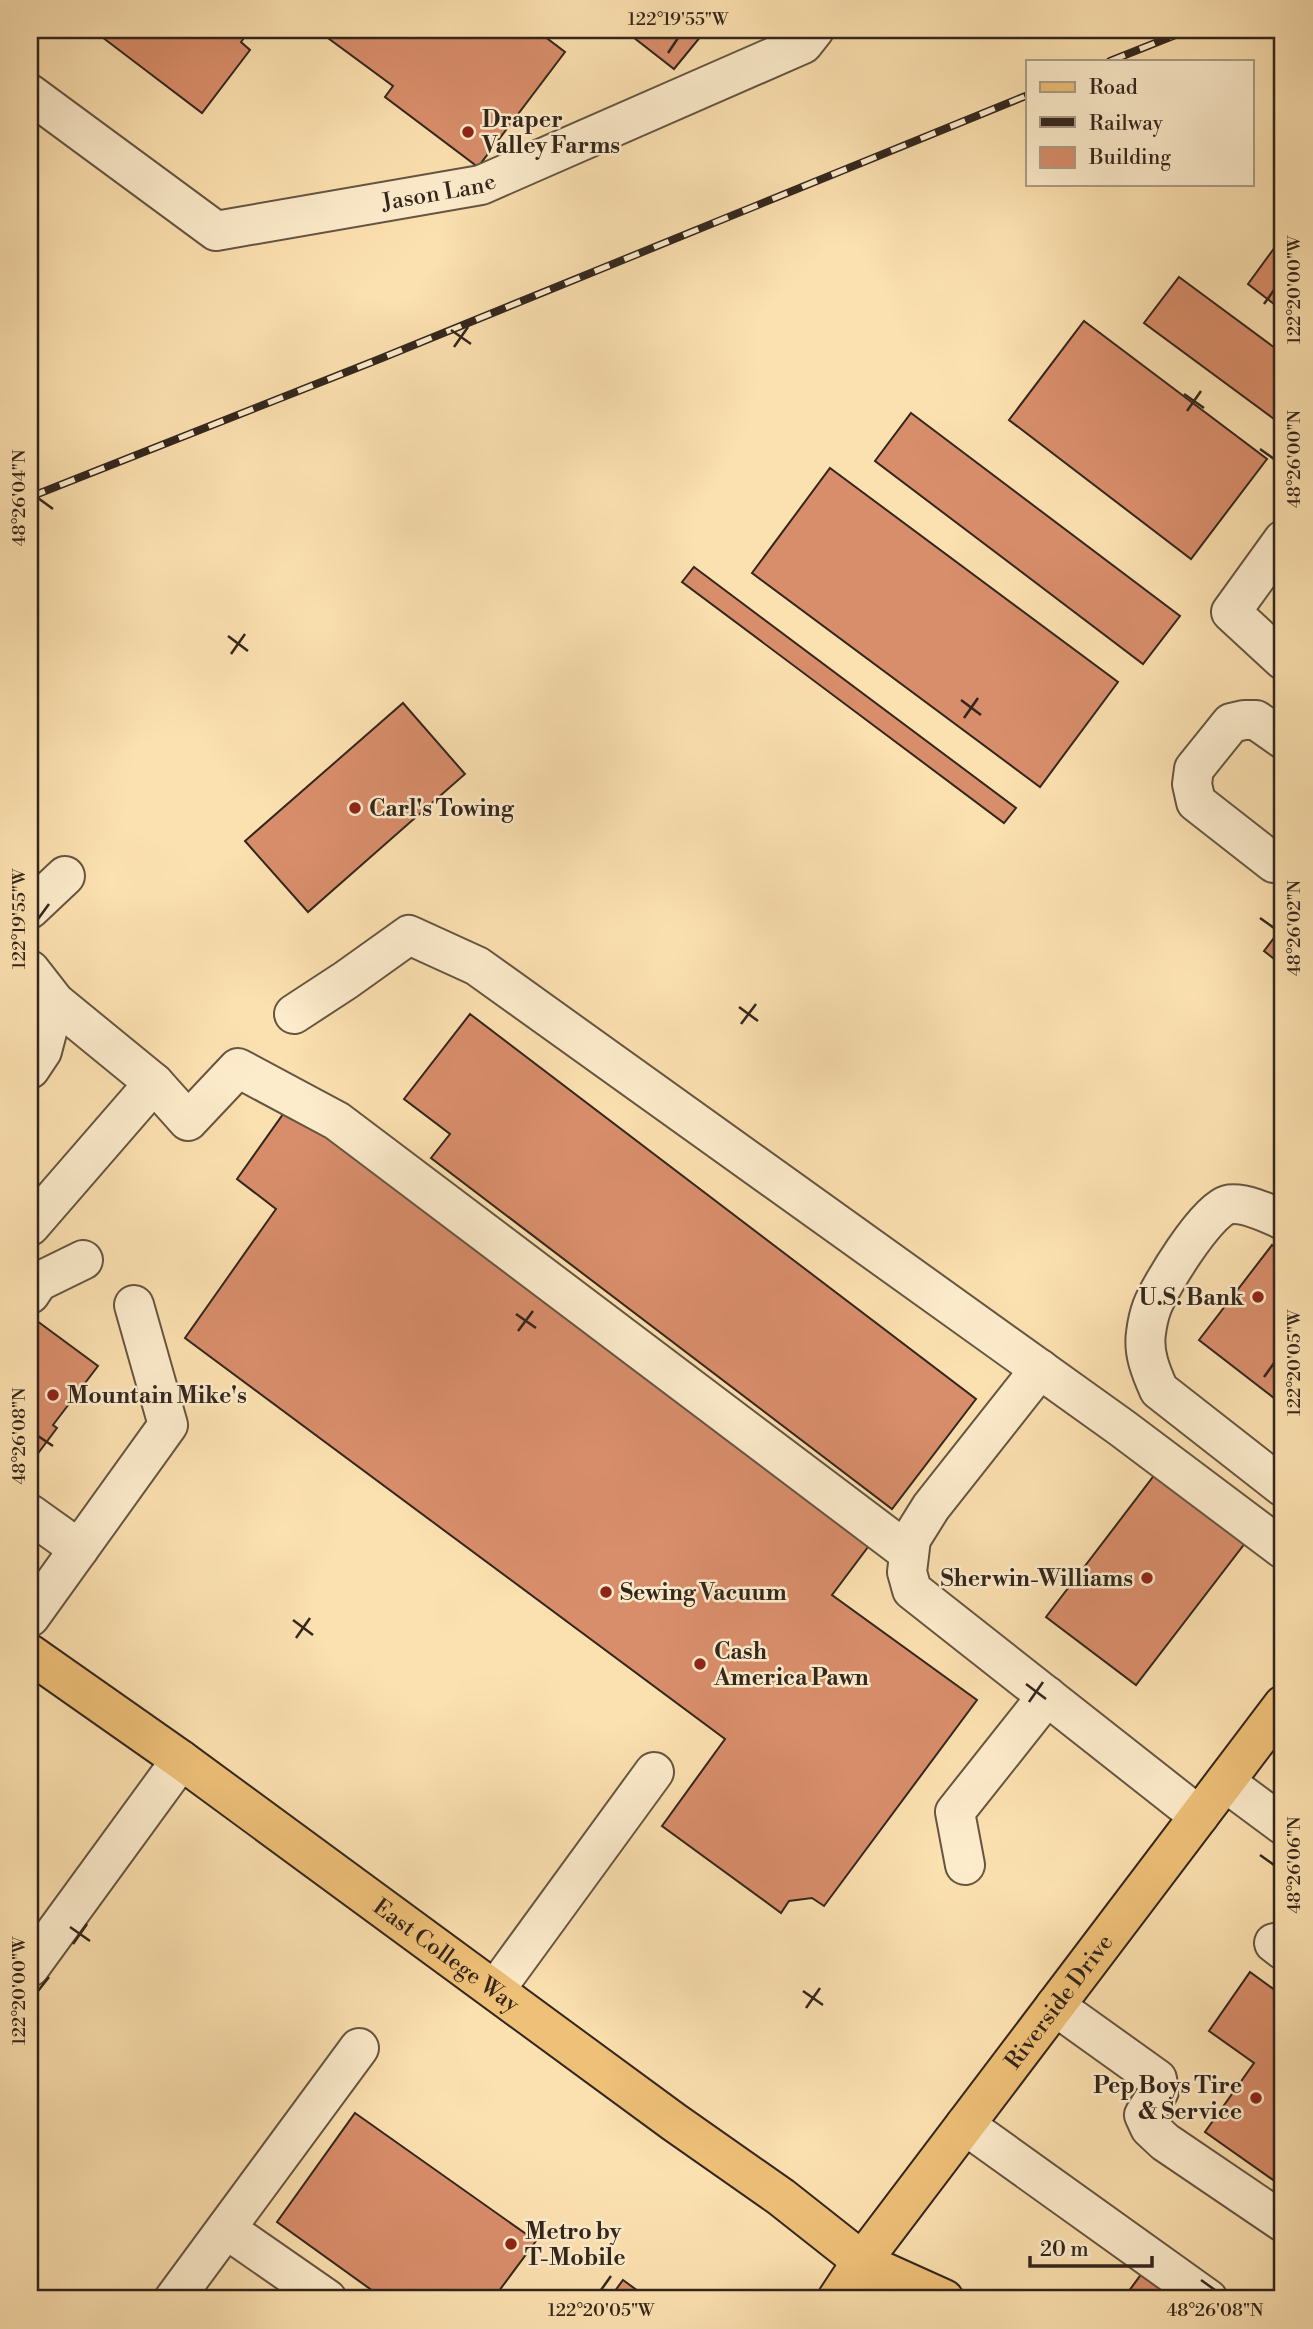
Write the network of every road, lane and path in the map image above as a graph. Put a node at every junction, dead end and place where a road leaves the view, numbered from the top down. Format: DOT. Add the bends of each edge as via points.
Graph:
graph roads {
  1 [pos="809,37"];
  2 [pos="30,94"];
  3 [pos="1283,540"];
  4 [pos="1283,660"];
  5 [pos="1283,739"];
  6 [pos="1283,863"];
  7 [pos="65,876"];
  8 [pos="30,909"];
  9 [pos="30,970"];
  10 [pos="55,1002"];
  11 [pos="294,1014"];
  12 [pos="30,1069"];
  13 [pos="154,1083"];
  14 [pos="1283,1220"];
  15 [pos="30,1226"];
  16 [pos="83,1260"];
  17 [pos="30,1294"];
  18 [pos="134,1305"];
  19 [pos="1040,1369"];
  20 [pos="1283,1487"];
  21 [pos="30,1514"];
  22 [pos="79,1549"];
  23 [pos="1283,1549"];
  24 [pos="909,1553"];
  25 [pos="30,1617"];
  26 [pos="30,1654"];
  27 [pos="1047,1696"];
  28 [pos="1283,1705"];
  29 [pos="181,1760"];
  30 [pos="654,1772"];
  31 [pos="1225,1782"];
  32 [pos="1199,1816"];
  33 [pos="1283,1825"];
  34 [pos="965,1865"];
  35 [pos="30,1966"];
  36 [pos="495,1990"];
  37 [pos="1055,2006"];
  38 [pos="359,2048"];
  39 [pos="965,2125"];
  40 [pos="1283,2222"];
  41 [pos="226,2229"];
  42 [pos="862,2261"];
  43 [pos="174,2299"];
  44 [pos="327,2299"];
  45 [pos="837,2299"];
  46 [pos="897,2299"];
  47 [pos="944,2299"];
  48 [pos="1208,2299"];
  1 -- 2 [label="street, Jason Lane" via="481,185 216,231"];
  3 -- 4 [label="street" via="1231,612"];
  5 -- 6 [label="street" via="1256,720 1231,723 1194,769 1192,784 1196,802 1274,863"];
  7 -- 8 [label="street"];
  9 -- 10 [label="street"];
  10 -- 12 [label="street" via="42,1052"];
  10 -- 13 [label="street"];
  11 -- 19 [label="street" via="409,935 477,966"];
  13 -- 15 [label="street"];
  13 -- 24 [label="street" via="188,1121 238,1068 337,1121"];
  14 -- 20 [label="street" via="1257,1209 1228,1205 1211,1215 1176,1262 1152,1306 1145,1336 1149,1368 1159,1390"];
  16 -- 17 [label="street" via="38,1282"];
  18 -- 22 [label="street" via="167,1425"];
  19 -- 23 [label="street"];
  19 -- 24 [label="street" via="931,1507 911,1539"];
  21 -- 22 [label="street"];
  22 -- 25 [label="street"];
  24 -- 27 [label="street" via="912,1590"];
  26 -- 29 [label="main road, East College Way"];
  27 -- 32 [label="street"];
  27 -- 34 [label="street" via="955,1812"];
  28 -- 31 [label="main road, Riverside Drive"];
  29 -- 35 [label="street"];
  29 -- 36 [label="main road, East College Way"];
  30 -- 36 [label="street"];
  31 -- 32 [label="main road, Riverside Drive"];
  31 -- 33 [label="street"];
  32 -- 37 [label="main road, Riverside Drive"];
  36 -- 42 [label="main road, East College Way"];
  37 -- 39 [label="main road, Riverside Drive"];
  37 -- 40 [label="street" via="1157,2079 1159,2091 1144,2115 1150,2128"];
  38 -- 41 [label="street"];
  39 -- 42 [label="main road, Riverside Drive"];
  39 -- 48 [label="street"];
  41 -- 43 [label="street"];
  41 -- 44 [label="street"];
  42 -- 45 [label="main road, Riverside Drive"];
  42 -- 46 [label="main road, East College Way"];
  42 -- 47 [label="main road, East College Way"];
}
